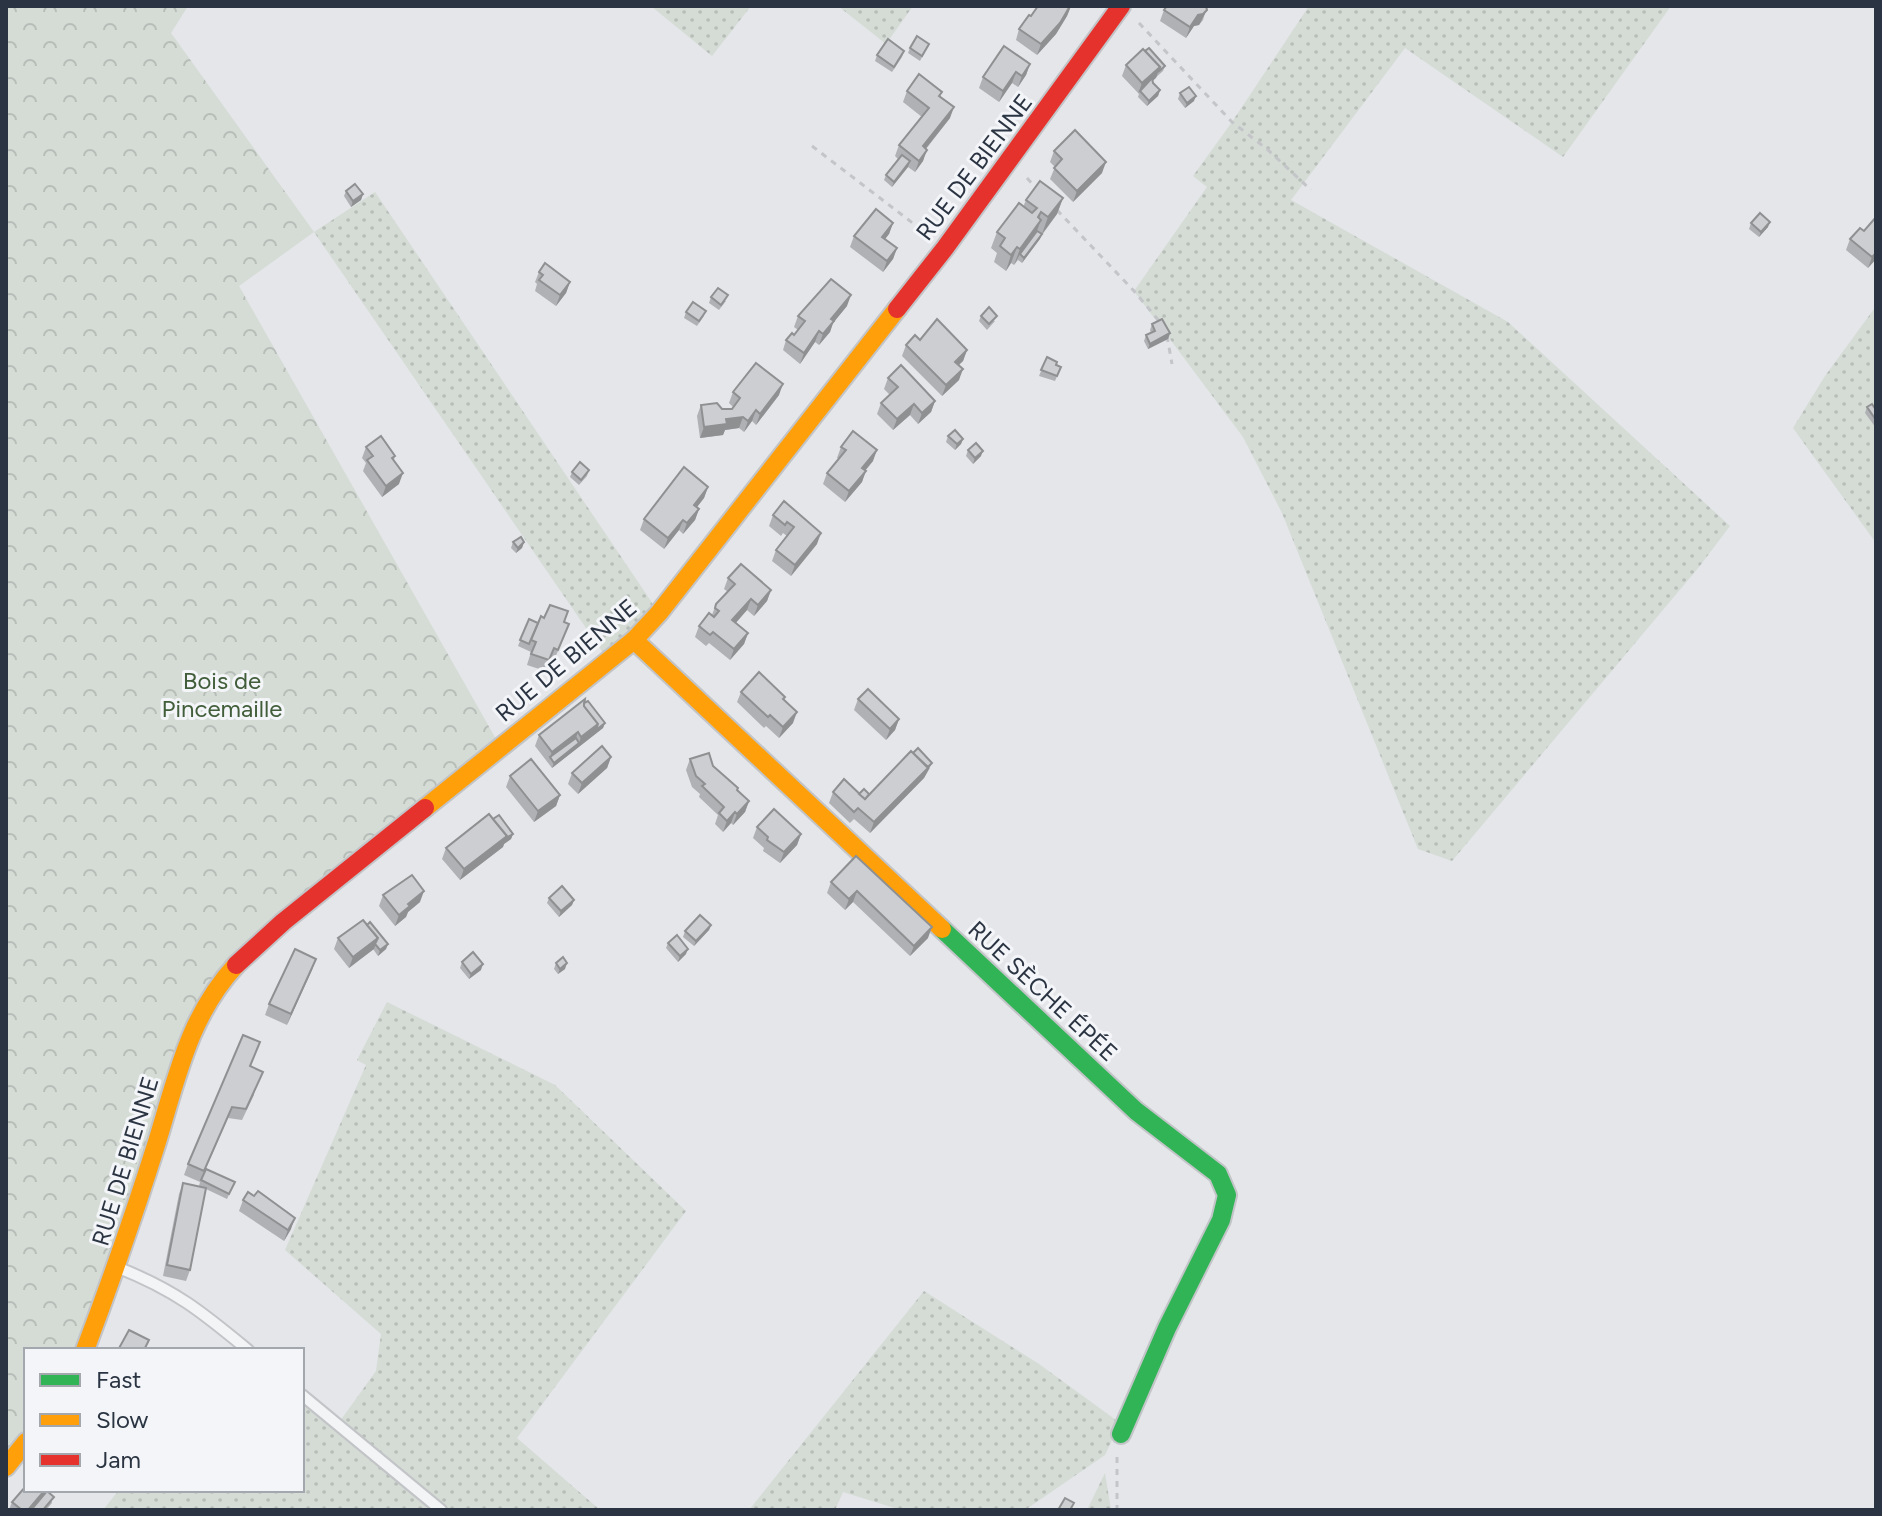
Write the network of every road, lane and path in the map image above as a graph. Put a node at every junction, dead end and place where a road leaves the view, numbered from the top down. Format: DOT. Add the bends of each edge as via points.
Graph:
graph roads {
  1 [pos="1127,12"];
  2 [pos="812,146"];
  3 [pos="1011,161"];
  4 [pos="1311,190"];
  5 [pos="1042,193"];
  6 [pos="1052,204"];
  7 [pos="945,248"];
  8 [pos="1161,324"];
  9 [pos="1165,332"];
  10 [pos="1172,364"];
  11 [pos="634,640"];
  12 [pos="117,1267"];
  13 [pos="86,1348"];
  14 [pos="246,1348"];
  15 [pos="304,1397"];
  16 [pos="1121,1434"];
  17 [pos="24,1444"];
  18 [pos="6,1467"];
  19 [pos="441,1510"];
  20 [pos="1117,1510"];
  1 -- 3 [label="street, RUE DE BIENNE"];
  1 -- 4 [label="path" via="1232,122"];
  2 -- 7 [label="path"];
  3 -- 5 [label="path"];
  3 -- 7 [label="street, RUE DE BIENNE"];
  6 -- 8 [label="path"];
  7 -- 11 [label="street, RUE DE BIENNE"];
  9 -- 10 [label="path"];
  11 -- 12 [label="street, RUE DE BIENNE" via="283,922 212,995 181,1063"];
  11 -- 16 [label="street, RUE SÈCHE ÉPÉE" via="1136,1111 1218,1174 1227,1195 1221,1220"];
  12 -- 13 [label="street, RUE DE BIENNE"];
  12 -- 14 [label="lane" via="194,1305"];
  15 -- 19 [label="lane"];
  16 -- 20 [label="path" via="1115,1467"];
  17 -- 18 [label="street"];
}
